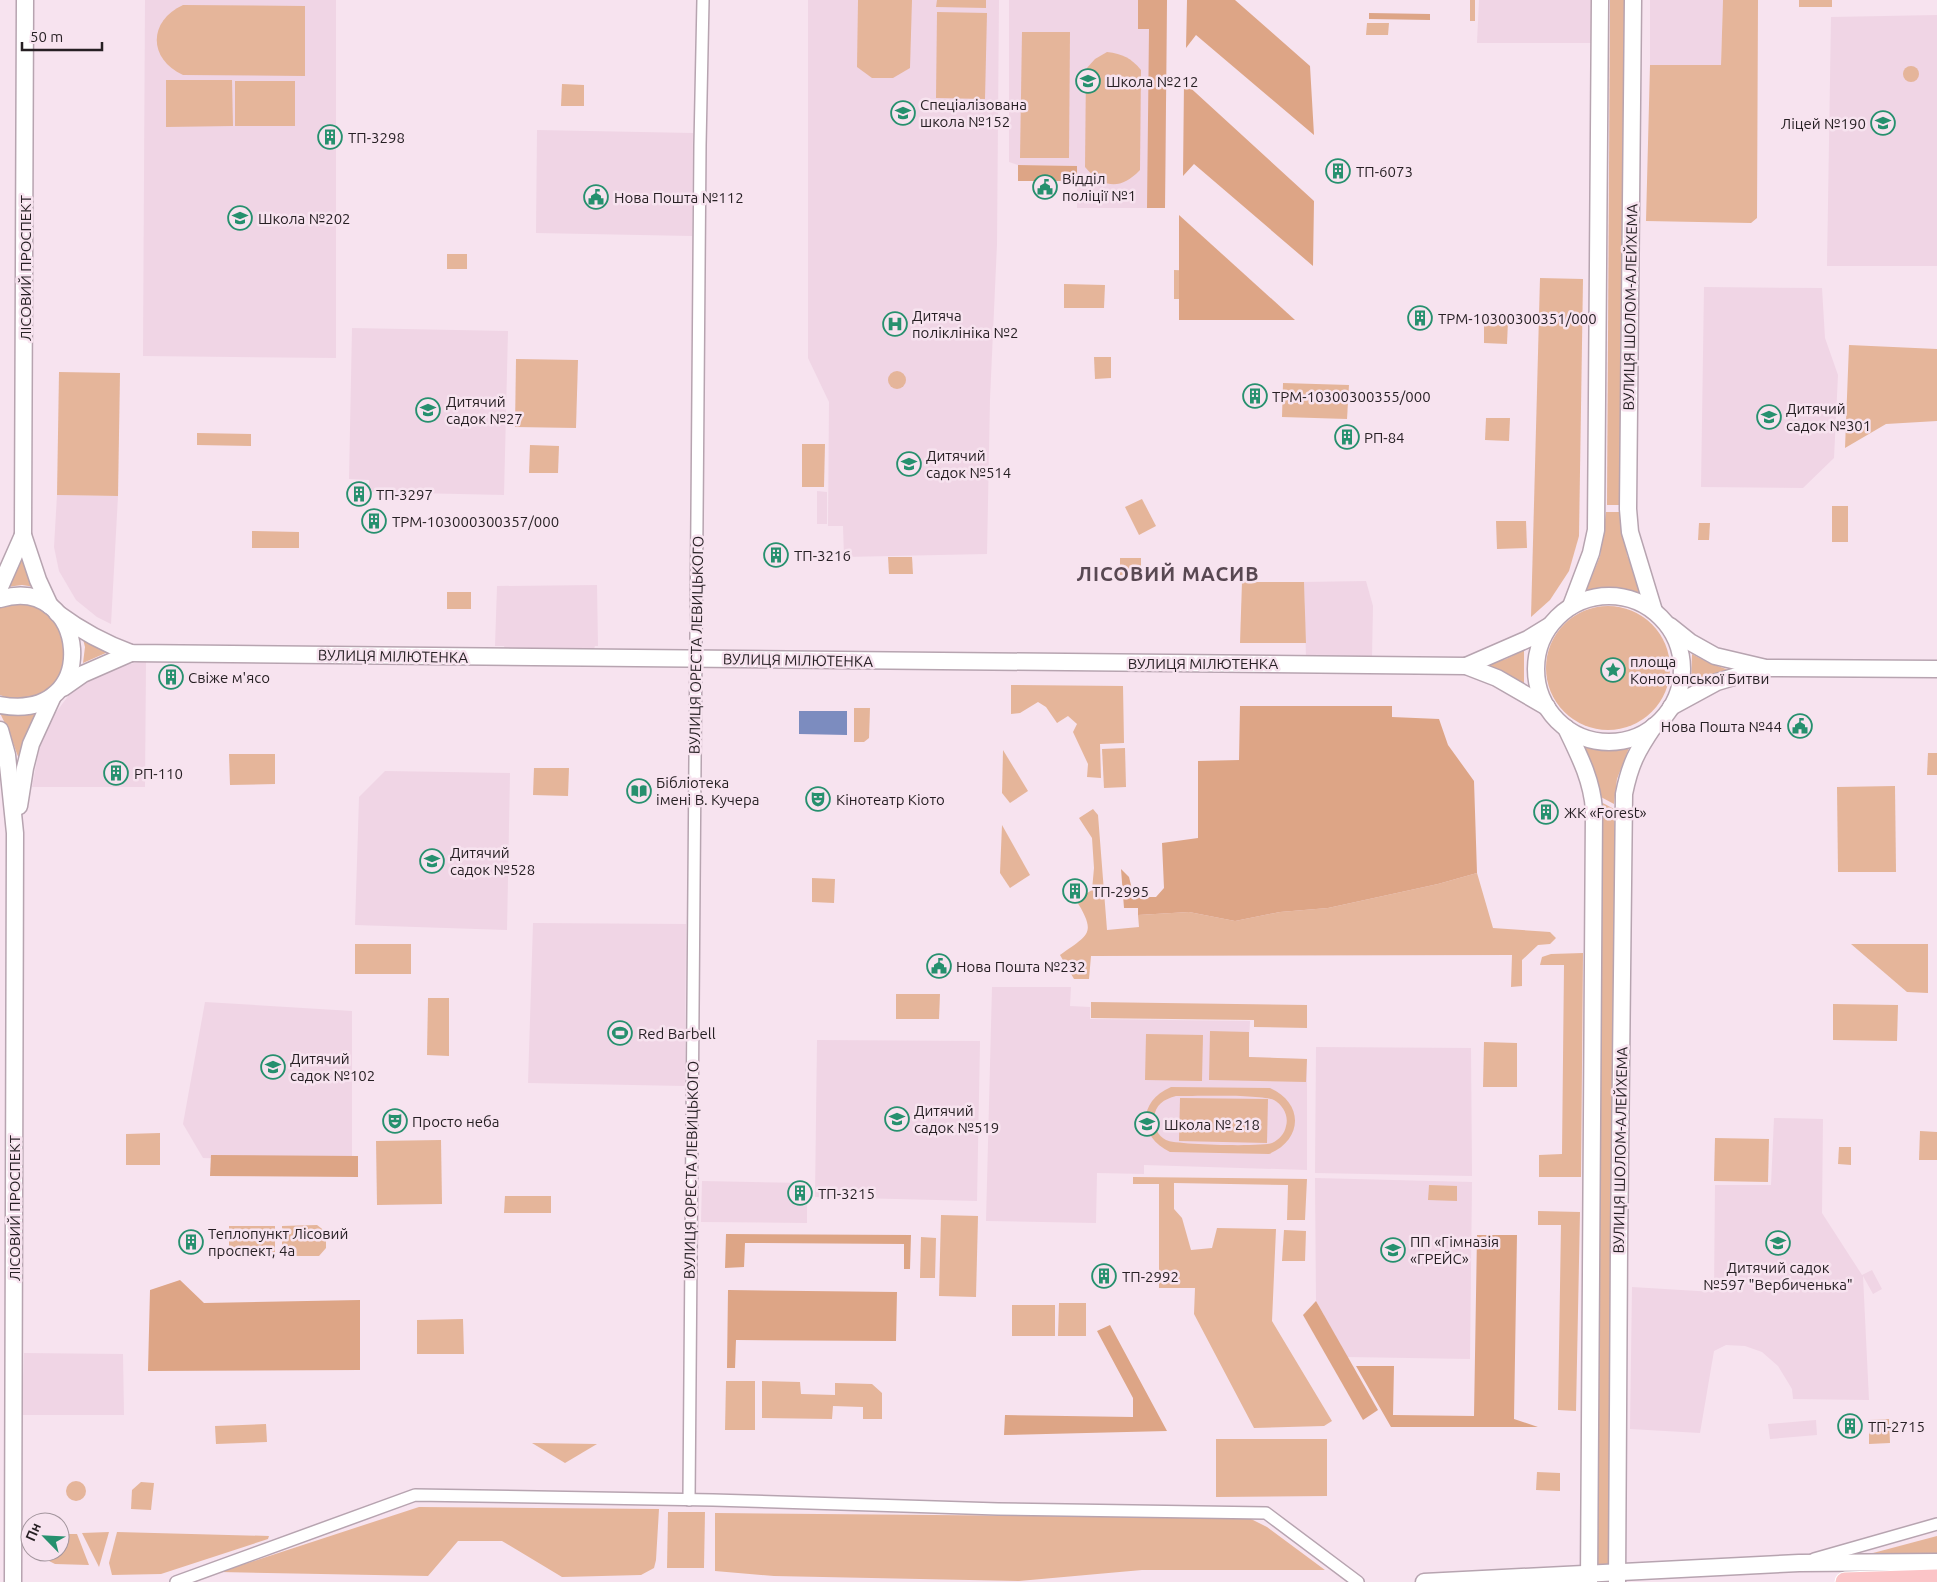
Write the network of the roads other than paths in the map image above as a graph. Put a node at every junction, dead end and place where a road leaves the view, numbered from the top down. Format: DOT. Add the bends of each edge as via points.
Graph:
graph roads {
  1 [pos="26,0"];
  2 [pos="703,0"];
  3 [pos="1600,0"];
  4 [pos="1633,0"];
  5 [pos="23,535"];
  6 [pos="0,587"];
  7 [pos="0,599"];
  8 [pos="1570,606"];
  9 [pos="54,609"];
  10 [pos="1659,615"];
  11 [pos="1550,626"];
  12 [pos="131,653"];
  13 [pos="696,658"];
  14 [pos="1466,666"];
  15 [pos="1766,668"];
  16 [pos="1937,669"];
  17 [pos="55,694"];
  18 [pos="0,705"];
  19 [pos="1547,707"];
  20 [pos="1671,707"];
  21 [pos="1654,726"];
  22 [pos="1566,728"];
  23 [pos="0,730"];
  24 [pos="15,833"];
  25 [pos="689,1500"];
  26 [pos="1937,1524"];
  27 [pos="1937,1562"];
  28 [pos="1799,1563"];
  29 [pos="1653,1576"];
  30 [pos="1618,1577"];
  31 [pos="1589,1578"];
  32 [pos="1550,1579"];
  33 [pos="1937,1579"];
  34 [pos="13,1582"];
  35 [pos="176,1582"];
  36 [pos="1358,1582"];
  37 [pos="1424,1582"];
  38 [pos="1845,1582"];
  39 [pos="1849,1582"];
  1 -- 5 [label="street, ЛІСОВИЙ ПРОСПЕКТ"];
  2 -- 13 [label="street, ВУЛИЦЯ ОРЕСТА ЛЕВИЦЬКОГО"];
  3 -- 8 [label="street, ВУЛИЦЯ ШОЛОМ-АЛЕЙХЕМА" via="1596,530 1591,553"];
  4 -- 10 [label="street, ВУЛИЦЯ ШОЛОМ-АЛЕЙХЕМА" via="1628,509 1630,532"];
  5 -- 6 [label="street, ЛІСОВИЙ ПРОСПЕКТ"];
  5 -- 9 [label="street, ЛІСОВИЙ ПРОСПЕКТ" via="35,573"];
  7 -- 9 [label="street" via="33,598"];
  8 -- 10 [label="street" via="1590,598 1612,596 1632,599"];
  8 -- 11 [label="street"];
  9 -- 12 [label="street, ВУЛИЦЯ МІЛЮТЕНКА" via="78,629"];
  9 -- 17 [label="street, ЛІСОВИЙ ПРОСПЕКТ" via="65,622 73,653 71,668"];
  10 -- 15 [label="street" via="1690,642 1715,656"];
  10 -- 20 [label="street" via="1672,631 1680,654 1681,678"];
  11 -- 14 [label="street, ВУЛИЦЯ МІЛЮТЕНКА"];
  11 -- 19 [label="street" via="1540,645 1536,666 1538,688"];
  12 -- 13 [label="street, ВУЛИЦЯ МІЛЮТЕНКА"];
  12 -- 17 [label="street, ВУЛИЦЯ МІЛЮТЕНКА" via="83,674"];
  13 -- 14 [label="street, ВУЛИЦЯ МІЛЮТЕНКА"];
  13 -- 25 [label="street, ВУЛИЦЯ ОРЕСТА ЛЕВИЦЬКОГО"];
  14 -- 19 [label="street, ВУЛИЦЯ МІЛЮТЕНКА" via="1497,678"];
  15 -- 16 [label="street"];
  15 -- 20 [label="street" via="1717,682"];
  17 -- 18 [label="street, ВУЛИЦЯ МІЛЮТЕНКА" via="33,706 16,708"];
  17 -- 24 [label="street, ЛІСОВИЙ ПРОСПЕКТ" via="31,744"];
  19 -- 22 [label="street"];
  20 -- 21 [label="street"];
  21 -- 22 [label="street" via="1633,737 1610,742 1587,738"];
  21 -- 30 [label="street, ВУЛИЦЯ ШОЛОМ-АЛЕЙХЕМА" via="1636,752 1624,794"];
  22 -- 31 [label="street, ВУЛИЦЯ ШОЛОМ-АЛЕЙХЕМА" via="1584,766 1593,793 1594,810"];
  23 -- 24 [label="street, ЛІСОВИЙ ПРОСПЕКТ" via="7,755"];
  24 -- 34 [label="street, ЛІСОВИЙ ПРОСПЕКТ"];
  25 -- 35 [label="street" via="415,1495"];
  25 -- 36 [label="street" via="1266,1513"];
  26 -- 28 [label="street"];
  27 -- 28 [label="street"];
  28 -- 29 [label="street"];
  29 -- 30 [label="street"];
  30 -- 31 [label="street"];
  31 -- 32 [label="street"];
  32 -- 37 [label="street"];
  33 -- 39 [label="main road"];
  38 -- 39 [label="main road"];
}
